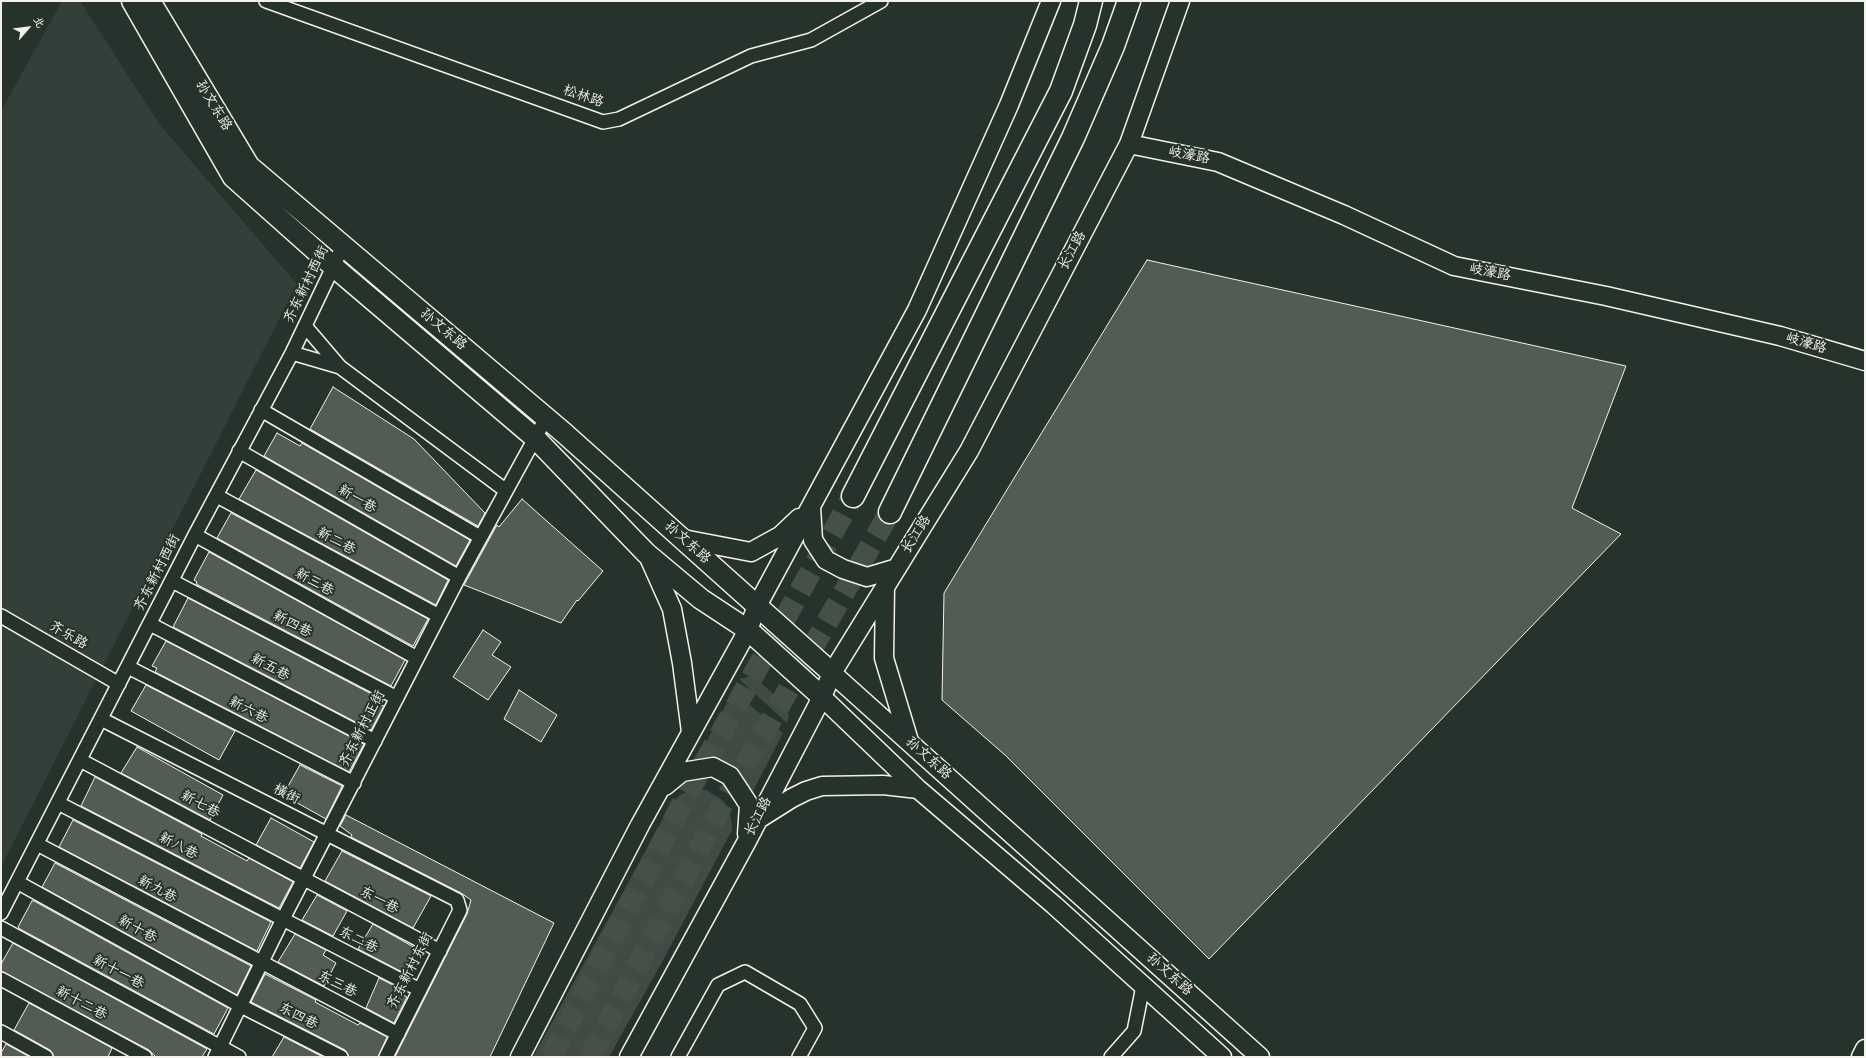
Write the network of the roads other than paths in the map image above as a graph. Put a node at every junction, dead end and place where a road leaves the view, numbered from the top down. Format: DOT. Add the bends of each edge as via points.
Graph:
graph roads {
  1 [pos="132,1"];
  2 [pos="150,1"];
  3 [pos="266,1"];
  4 [pos="881,1"];
  5 [pos="1051,1"];
  6 [pos="1091,1"];
  7 [pos="1129,1"];
  8 [pos="1180,1"];
  9 [pos="1129,144"];
  10 [pos="343,246"];
  11 [pos="334,267"];
  12 [pos="304,326"];
  13 [pos="292,353"];
  14 [pos="1865,361"];
  15 [pos="340,367"];
  16 [pos="260,410"];
  17 [pos="546,418"];
  18 [pos="535,438"];
  19 [pos="239,452"];
  20 [pos="505,490"];
  21 [pos="217,496"];
  22 [pos="853,496"];
  23 [pos="811,507"];
  24 [pos="890,512"];
  25 [pos="196,535"];
  26 [pos="480,538"];
  27 [pos="683,540"];
  28 [pos="646,553"];
  29 [pos="897,568"];
  30 [pos="459,577"];
  31 [pos="172,581"];
  32 [pos="886,586"];
  33 [pos="757,606"];
  34 [pos="1,616"];
  35 [pos="439,616"];
  36 [pos="150,624"];
  37 [pos="748,630"];
  38 [pos="417,658"];
  39 [pos="128,667"];
  40 [pos="832,673"];
  41 [pos="119,684"];
  42 [pos="822,697"];
  43 [pos="397,698"];
  44 [pos="101,719"];
  45 [pos="691,732"];
  46 [pos="375,741"];
  47 [pos="909,742"];
  48 [pos="80,760"];
  49 [pos="354,783"];
  50 [pos="918,789"];
  51 [pos="658,790"];
  52 [pos="58,802"];
  53 [pos="757,820"];
  54 [pos="327,834"];
  55 [pos="747,841"];
  56 [pos="36,844"];
  57 [pos="304,879"];
  58 [pos="17,882"];
  59 [pos="457,900"];
  60 [pos="1,914"];
  61 [pos="283,919"];
  62 [pos="1,928"];
  63 [pos="440,951"];
  64 [pos="262,964"];
  65 [pos="1,979"];
  66 [pos="1142,986"];
  67 [pos="420,990"];
  68 [pos="241,1006"];
  69 [pos="1,1032"];
  70 [pos="398,1034"];
  71 [pos="1865,1049"];
  72 [pos="218,1052"];
  73 [pos="46,1057"];
  74 [pos="145,1057"];
  75 [pos="239,1057"];
  76 [pos="341,1057"];
  77 [pos="386,1057"];
  78 [pos="520,1057"];
  79 [pos="629,1057"];
  80 [pos="678,1057"];
  81 [pos="799,1057"];
  82 [pos="1111,1057"];
  83 [pos="1222,1057"];
  84 [pos="1260,1057"];
  85 [pos="1861,1057"];
  1 -- 11 [label="main road, 孙文东路" via="233,177"];
  2 -- 10 [label="main road, 孙文东路" via="249,166"];
  3 -- 4 [label="street, 松林路" via="603,122 619,119 751,56 811,40"];
  5 -- 23 [label="main road" via="1009,105 917,310"];
  6 -- 22 [label="highway" via="1061,91"];
  7 -- 24 [label="highway" via="1113,46 1073,138"];
  8 -- 9 [label="main road, 长江路"];
  9 -- 14 [label="main road, 岐濠路" via="1218,162 1344,215 1454,266 1606,296 1780,336"];
  9 -- 29 [label="main road, 长江路" via="969,451"];
  10 -- 11 [label="street, 齐东新村西街"];
  10 -- 17 [label="main road, 孙文东路"];
  11 -- 12 [label="street, 齐东新村西街"];
  11 -- 18 [label="main road, 孙文东路"];
  12 -- 13 [label="street, 齐东新村西街"];
  12 -- 15 [label="street"];
  13 -- 15 [label="street"];
  13 -- 16 [label="street, 齐东新村西街"];
  15 -- 20 [label="street"];
  16 -- 19 [label="street, 齐东新村西街"];
  16 -- 26 [label="street"];
  17 -- 18 [label="street, 齐东新村正街"];
  17 -- 27 [label="main road, 孙文东路"];
  18 -- 20 [label="street, 齐东新村正街"];
  18 -- 28 [label="main road, 孙文东路"];
  19 -- 21 [label="street, 齐东新村西街"];
  19 -- 30 [label="street, 新一巷"];
  20 -- 26 [label="street, 齐东新村正街"];
  21 -- 25 [label="street, 齐东新村西街"];
  21 -- 35 [label="street, 新二巷"];
  23 -- 27 [label="main road" via="780,536 751,552"];
  23 -- 29 [label="main road" via="813,540 826,560 866,577"];
  23 -- 33 [label="main road"];
  25 -- 31 [label="street, 齐东新村西街"];
  25 -- 38 [label="street, 新三巷"];
  26 -- 30 [label="street, 齐东新村正街"];
  27 -- 33 [label="main road, 孙文东路"];
  28 -- 37 [label="main road, 孙文东路" via="701,599"];
  28 -- 45 [label="main road" via="672,609"];
  29 -- 32 [label="main road, 长江路"];
  30 -- 35 [label="street, 齐东新村正街"];
  31 -- 36 [label="street, 齐东新村西街"];
  31 -- 43 [label="street, 新四巷"];
  32 -- 40 [label="main road, 长江路"];
  32 -- 47 [label="main road" via="884,658"];
  33 -- 37 [label="main road"];
  33 -- 40 [label="main road, 孙文东路"];
  34 -- 41 [label="street, 齐乐路"];
  35 -- 38 [label="street, 齐东新村正街"];
  36 -- 39 [label="street, 齐东新村西街"];
  36 -- 46 [label="street, 新五巷"];
  37 -- 42 [label="main road, 孙文东路"];
  37 -- 45 [label="main road"];
  38 -- 43 [label="street, 齐东新村正街"];
  39 -- 41 [label="street, 齐东新村西街"];
  39 -- 49 [label="street, 新六巷"];
  40 -- 42 [label="main road, 长江路"];
  40 -- 47 [label="main road, 孙文东路"];
  41 -- 44 [label="street, 齐东新村西街"];
  42 -- 50 [label="main road, 孙文东路"];
  42 -- 53 [label="main road, 长江路"];
  43 -- 46 [label="street, 齐东新村正街"];
  44 -- 48 [label="street, 齐东新村西街"];
  44 -- 54 [label="street, 横街"];
  45 -- 51 [label="main road"];
  46 -- 49 [label="street, 齐东新村正街"];
  47 -- 84 [label="main road, 孙文东路"];
  48 -- 52 [label="street, 齐东新村西街"];
  48 -- 57 [label="street, 新七巷"];
  49 -- 54 [label="street, 齐东新村正街"];
  50 -- 53 [label="main road" via="883,785 822,786 792,798"];
  50 -- 66 [label="main road, 孙文东路" via="1054,905"];
  51 -- 55 [label="main road" via="682,772 713,767 730,776 749,805"];
  51 -- 78 [label="main road"];
  52 -- 56 [label="street, 齐东新村西街"];
  52 -- 61 [label="street, 新八巷"];
  53 -- 55 [label="main road, 长江路"];
  54 -- 57 [label="street, 齐东新村正街"];
  54 -- 59 [label="street, 横街"];
  55 -- 79 [label="main road, 长江路"];
  56 -- 58 [label="street, 齐东新村西街"];
  56 -- 64 [label="street, 新九巷"];
  57 -- 61 [label="street, 齐东新村正街"];
  57 -- 63 [label="street, 东一巷"];
  58 -- 60 [label="street, 齐东新村西街"];
  58 -- 68 [label="street, 新十巷"];
  59 -- 63 [label="street, 齐东新村东街" via="460,910"];
  61 -- 64 [label="street, 齐东新村正街"];
  61 -- 67 [label="street, 东二巷"];
  62 -- 72 [label="street, 新十一巷"];
  63 -- 67 [label="street, 齐东新村东街"];
  64 -- 68 [label="street, 齐东新村正街"];
  64 -- 70 [label="street, 东三巷"];
  65 -- 74 [label="street, 新十二巷"];
  66 -- 82 [label="street" via="1134,1031"];
  66 -- 83 [label="main road, 孙文东路"];
  67 -- 70 [label="street, 齐东新村东街"];
  68 -- 72 [label="street, 齐东新村正街"];
  68 -- 76 [label="street, 东四巷"];
  69 -- 73 [label="street"];
  70 -- 77 [label="street, 齐东新村东街"];
  71 -- 85 [label="main road"];
  72 -- 75 [label="street, 新十一巷"];
  80 -- 81 [label="street" via="718,985 745,972 800,1004 814,1028"];
}
